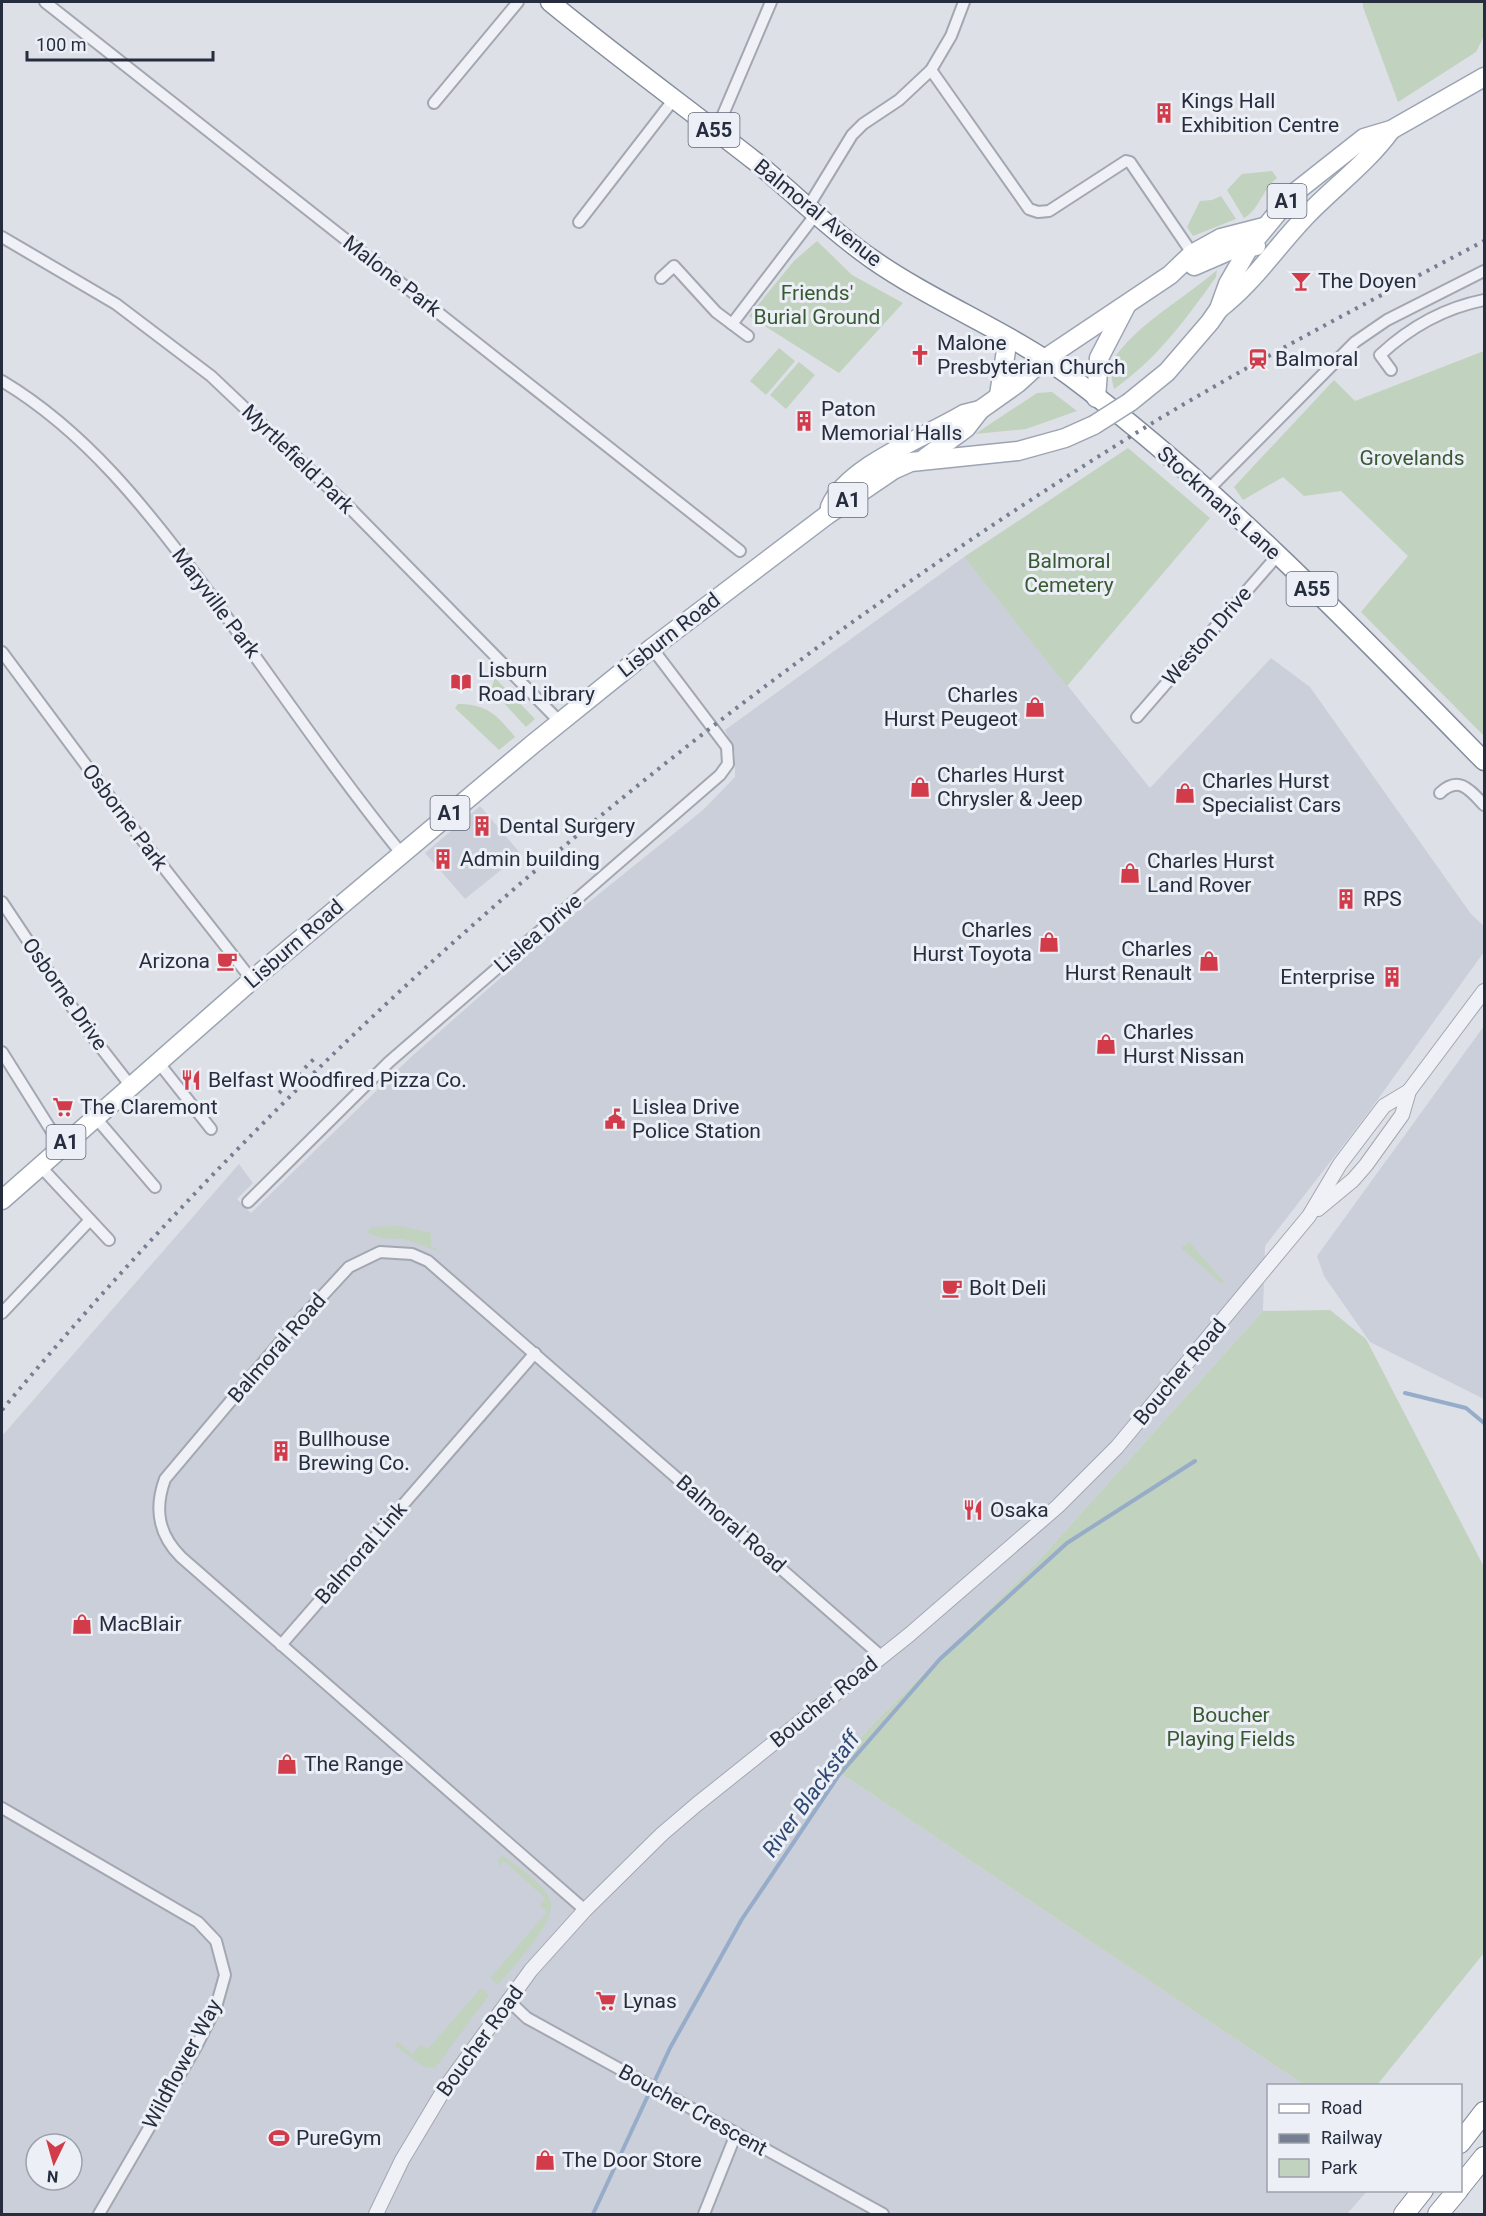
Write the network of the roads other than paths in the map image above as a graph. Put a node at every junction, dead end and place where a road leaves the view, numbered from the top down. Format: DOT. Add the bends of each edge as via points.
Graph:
graph roads {
  1 [pos="45,2"];
  2 [pos="519,2"];
  3 [pos="550,2"];
  4 [pos="771,2"];
  5 [pos="964,2"];
  6 [pos="931,70"];
  7 [pos="1485,77"];
  8 [pos="674,99"];
  9 [pos="434,103"];
  10 [pos="1391,130"];
  11 [pos="716,131"];
  12 [pos="812,211"];
  13 [pos="1305,216"];
  14 [pos="579,222"];
  15 [pos="1263,227"];
  16 [pos="2,237"];
  17 [pos="1250,246"];
  18 [pos="1196,259"];
  19 [pos="1485,271"];
  20 [pos="661,278"];
  21 [pos="1485,300"];
  22 [pos="1127,304"];
  23 [pos="1219,309"];
  24 [pos="732,324"];
  25 [pos="748,336"];
  26 [pos="1008,338"];
  27 [pos="1043,360"];
  28 [pos="1391,370"];
  29 [pos="2,381"];
  30 [pos="999,395"];
  31 [pos="1096,398"];
  32 [pos="980,410"];
  33 [pos="923,459"];
  34 [pos="1208,490"];
  35 [pos="827,515"];
  36 [pos="740,551"];
  37 [pos="1277,556"];
  38 [pos="652,648"];
  39 [pos="2,652"];
  40 [pos="1137,717"];
  41 [pos="560,722"];
  42 [pos="1485,761"];
  43 [pos="1440,793"];
  44 [pos="1485,805"];
  45 [pos="401,854"];
  46 [pos="2,902"];
  47 [pos="252,980"];
  48 [pos="1485,991"];
  49 [pos="2,1052"];
  50 [pos="158,1062"];
  51 [pos="130,1085"];
  52 [pos="1409,1091"];
  53 [pos="95,1117"];
  54 [pos="211,1129"];
  55 [pos="62,1146"];
  56 [pos="40,1166"];
  57 [pos="155,1187"];
  58 [pos="2,1197"];
  59 [pos="248,1202"];
  60 [pos="1309,1216"];
  61 [pos="90,1220"];
  62 [pos="109,1240"];
  63 [pos="2,1313"];
  64 [pos="535,1353"];
  65 [pos="281,1645"];
  66 [pos="881,1656"];
  67 [pos="2,1808"];
  68 [pos="585,1910"];
  69 [pos="508,2000"];
  70 [pos="1485,2112"];
  71 [pos="736,2134"];
  72 [pos="1462,2142"];
  73 [pos="1485,2157"];
  74 [pos="1462,2185"];
  75 [pos="1421,2192"];
  76 [pos="1456,2192"];
  77 [pos="99,2214"];
  78 [pos="376,2214"];
  79 [pos="704,2214"];
  80 [pos="883,2214"];
  81 [pos="1404,2214"];
  82 [pos="1438,2214"];
  1 -- 36 [label="street, Malone Park"];
  2 -- 9 [label="street"];
  3 -- 8 [label="main road, Balmoral Avenue / A55"];
  4 -- 11 [label="street"];
  5 -- 6 [label="street" via="951,36"];
  6 -- 12 [label="street" via="852,135"];
  6 -- 18 [label="street" via="1029,209 1049,211 1130,162"];
  7 -- 10 [label="main road, Lisburn Road / A1"];
  8 -- 11 [label="main road, Balmoral Avenue / A55"];
  8 -- 14 [label="street"];
  10 -- 13 [label="main road, Lisburn Road / A1" via="1375,153"];
  10 -- 15 [label="main road, Lisburn Road / A1" via="1364,138 1337,158 1293,194"];
  11 -- 12 [label="main road, Balmoral Avenue / A55"];
  12 -- 24 [label="street"];
  12 -- 26 [label="main road, Balmoral Avenue / A55" via="876,262"];
  13 -- 17 [label="main road, A1" via="1293,216 1266,244"];
  13 -- 23 [label="main road, Lisburn Road / A1" via="1239,293"];
  15 -- 17 [label="main road, Lisburn Road / A1"];
  15 -- 18 [label="main road, A1" via="1221,238"];
  16 -- 41 [label="street, Myrtlefield Park" via="116,304 211,376 347,505"];
  17 -- 18 [label="main road, A1"];
  17 -- 23 [label="main road, Lisburn Road / A1"];
  18 -- 22 [label="main road, A1"];
  19 -- 34 [label="street" via="1387,320 1355,342"];
  20 -- 24 [label="street" via="674,266"];
  21 -- 28 [label="street" via="1449,310 1398,338 1380,355"];
  22 -- 27 [label="main road, A1"];
  22 -- 31 [label="main road" via="1099,358"];
  23 -- 33 [label="main road, Lisburn Road / A1, bridge" via="1167,372 1094,425 1018,451"];
  24 -- 25 [label="street"];
  26 -- 27 [label="main road, Balmoral Avenue / A55"];
  26 -- 30 [label="main road"];
  27 -- 30 [label="main road, A1"];
  27 -- 31 [label="main road, Stockman's Lane / A55"];
  29 -- 45 [label="street, Maryville Park" via="72,432 129,489"];
  30 -- 32 [label="main road, A1"];
  31 -- 34 [label="main road, Stockman's Lane / A55"];
  32 -- 33 [label="main road, A1" via="966,428"];
  32 -- 35 [label="main road, A1" via="964,414 874,464 836,494"];
  33 -- 35 [label="main road, Lisburn Road / A1" via="893,470"];
  34 -- 37 [label="main road, Stockman's Lane / A55"];
  35 -- 38 [label="main road, Lisburn Road / A1"];
  37 -- 40 [label="street, Weston Drive"];
  37 -- 42 [label="main road, Stockman's Lane / A55"];
  38 -- 41 [label="main road, Lisburn Road / A1"];
  38 -- 59 [label="street, Lislea Drive" via="727,747 728,764 720,775 389,1062"];
  39 -- 47 [label="street, Osborne Park"];
  41 -- 45 [label="main road, Lisburn Road / A1"];
  43 -- 44 [label="street" via="1457,784 1468,788"];
  45 -- 47 [label="main road, Lisburn Road / A1"];
  46 -- 51 [label="street, Osborne Drive" via="88,1031"];
  47 -- 50 [label="main road, Lisburn Road / A1"];
  48 -- 52 [label="street, Boucher Road"];
  49 -- 55 [label="street"];
  50 -- 51 [label="main road, Lisburn Road / A1"];
  50 -- 54 [label="street"];
  51 -- 53 [label="main road, Lisburn Road / A1"];
  52 -- 60 [label="street, Boucher Road" via="1384,1106 1340,1164"];
  52 -- 60 [label="street, Boucher Road" via="1402,1115 1366,1165"];
  53 -- 55 [label="main road, Lisburn Road / A1"];
  53 -- 57 [label="street"];
  55 -- 56 [label="main road, Lisburn Road / A1"];
  56 -- 58 [label="main road, Lisburn Road / A1"];
  56 -- 61 [label="street"];
  60 -- 66 [label="street, Boucher Road" via="1117,1447 1005,1554"];
  61 -- 62 [label="street"];
  61 -- 63 [label="street"];
  64 -- 65 [label="street, Balmoral Link"];
  64 -- 65 [label="street, Balmoral Road" via="428,1261 395,1252 364,1257 349,1267 288,1333 165,1479 158,1513 168,1544"];
  64 -- 66 [label="street, Balmoral Road"];
  65 -- 68 [label="street, Balmoral Road"];
  66 -- 68 [label="street, Boucher Road" via="671,1827"];
  67 -- 77 [label="street, Wildflower Way" via="198,1922 216,1941 225,1975 216,2007 196,2047"];
  68 -- 69 [label="street, Boucher Road"];
  69 -- 71 [label="street, Boucher Crescent" via="527,2018"];
  69 -- 78 [label="street, Boucher Road" via="445,2088 402,2160"];
  70 -- 72 [label="highway"];
  71 -- 79 [label="street"];
  71 -- 80 [label="street, Boucher Crescent"];
  73 -- 74 [label="highway"];
  75 -- 81 [label="highway"];
  76 -- 82 [label="highway"];
}
